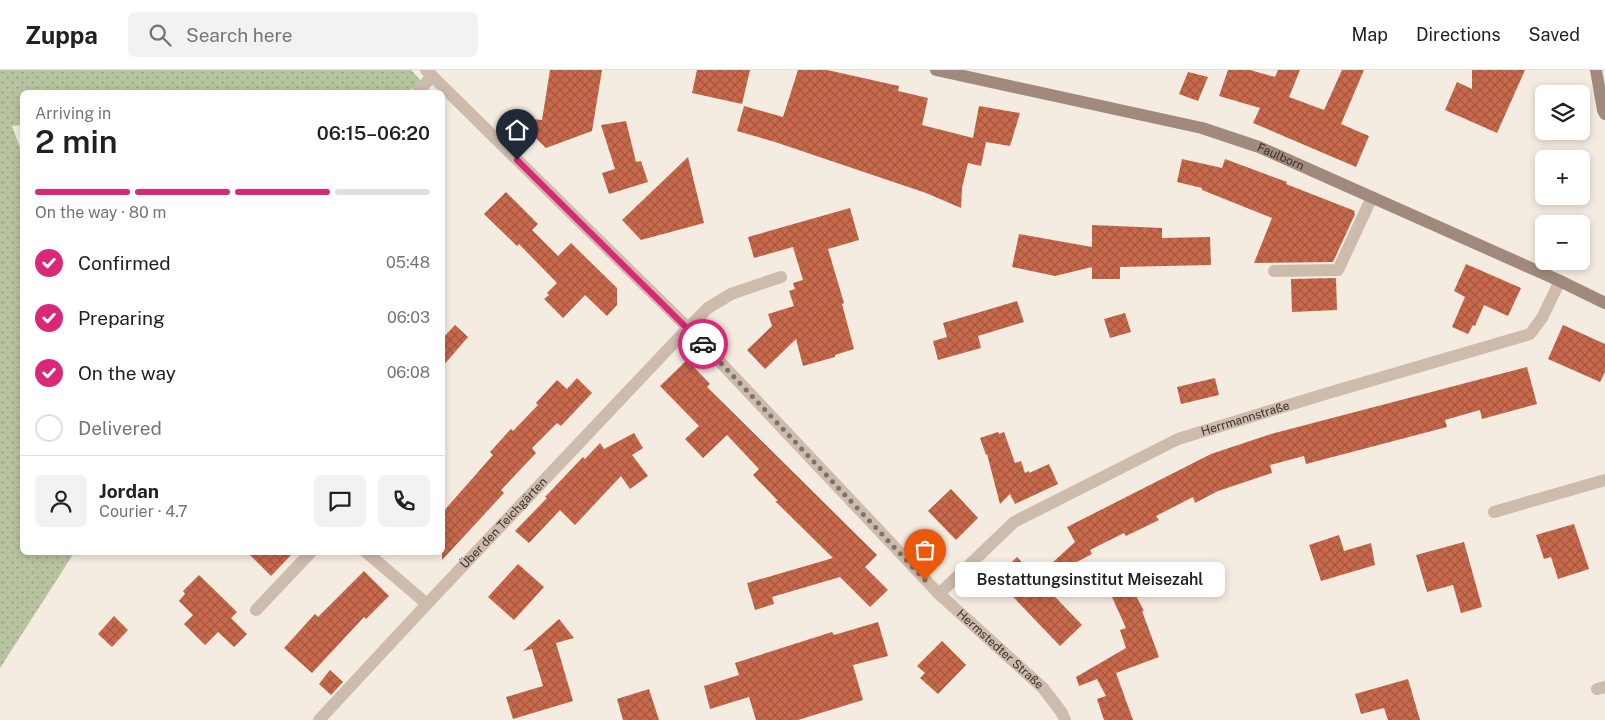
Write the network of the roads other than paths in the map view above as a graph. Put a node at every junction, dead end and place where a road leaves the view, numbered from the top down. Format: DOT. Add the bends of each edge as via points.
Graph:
graph roads {
  1 [pos="936,70"];
  2 [pos="1596,70"];
  3 [pos="429,73"];
  4 [pos="419,90"];
  5 [pos="1605,114"];
  6 [pos="1372,197"];
  7 [pos="1274,271"];
  8 [pos="781,277"];
  9 [pos="1560,281"];
  10 [pos="1605,303"];
  11 [pos="688,328"];
  12 [pos="1605,480"];
  13 [pos="1494,512"];
  14 [pos="308,555"];
  15 [pos="370,555"];
  16 [pos="938,594"];
  17 [pos="427,604"];
  18 [pos="256,610"];
  19 [pos="319,720"];
  20 [pos="1065,720"];
  1 -- 6 [label="street, Faulborn" via="1202,128 1259,147"];
  2 -- 5 [label="street"];
  3 -- 4 [label="street"];
  3 -- 11 [label="street, Hermstedter Straße"];
  6 -- 7 [label="street" via="1338,270"];
  6 -- 9 [label="street, Faulborn"];
  8 -- 11 [label="street, Über den Teichgärten" via="732,294 708,308"];
  9 -- 10 [label="street, Faulborn"];
  9 -- 16 [label="street, Herrmannstraße" via="1542,318 1530,334 1178,440 1014,522"];
  11 -- 16 [label="street, Hermstedter Straße"];
  11 -- 17 [label="street, Über den Teichgärten"];
  12 -- 13 [label="street"];
  14 -- 18 [label="street"];
  15 -- 17 [label="street"];
  16 -- 20 [label="street, Hermstedter Straße" via="1043,688"];
  17 -- 19 [label="street, Über den Teichgärten"];
}
